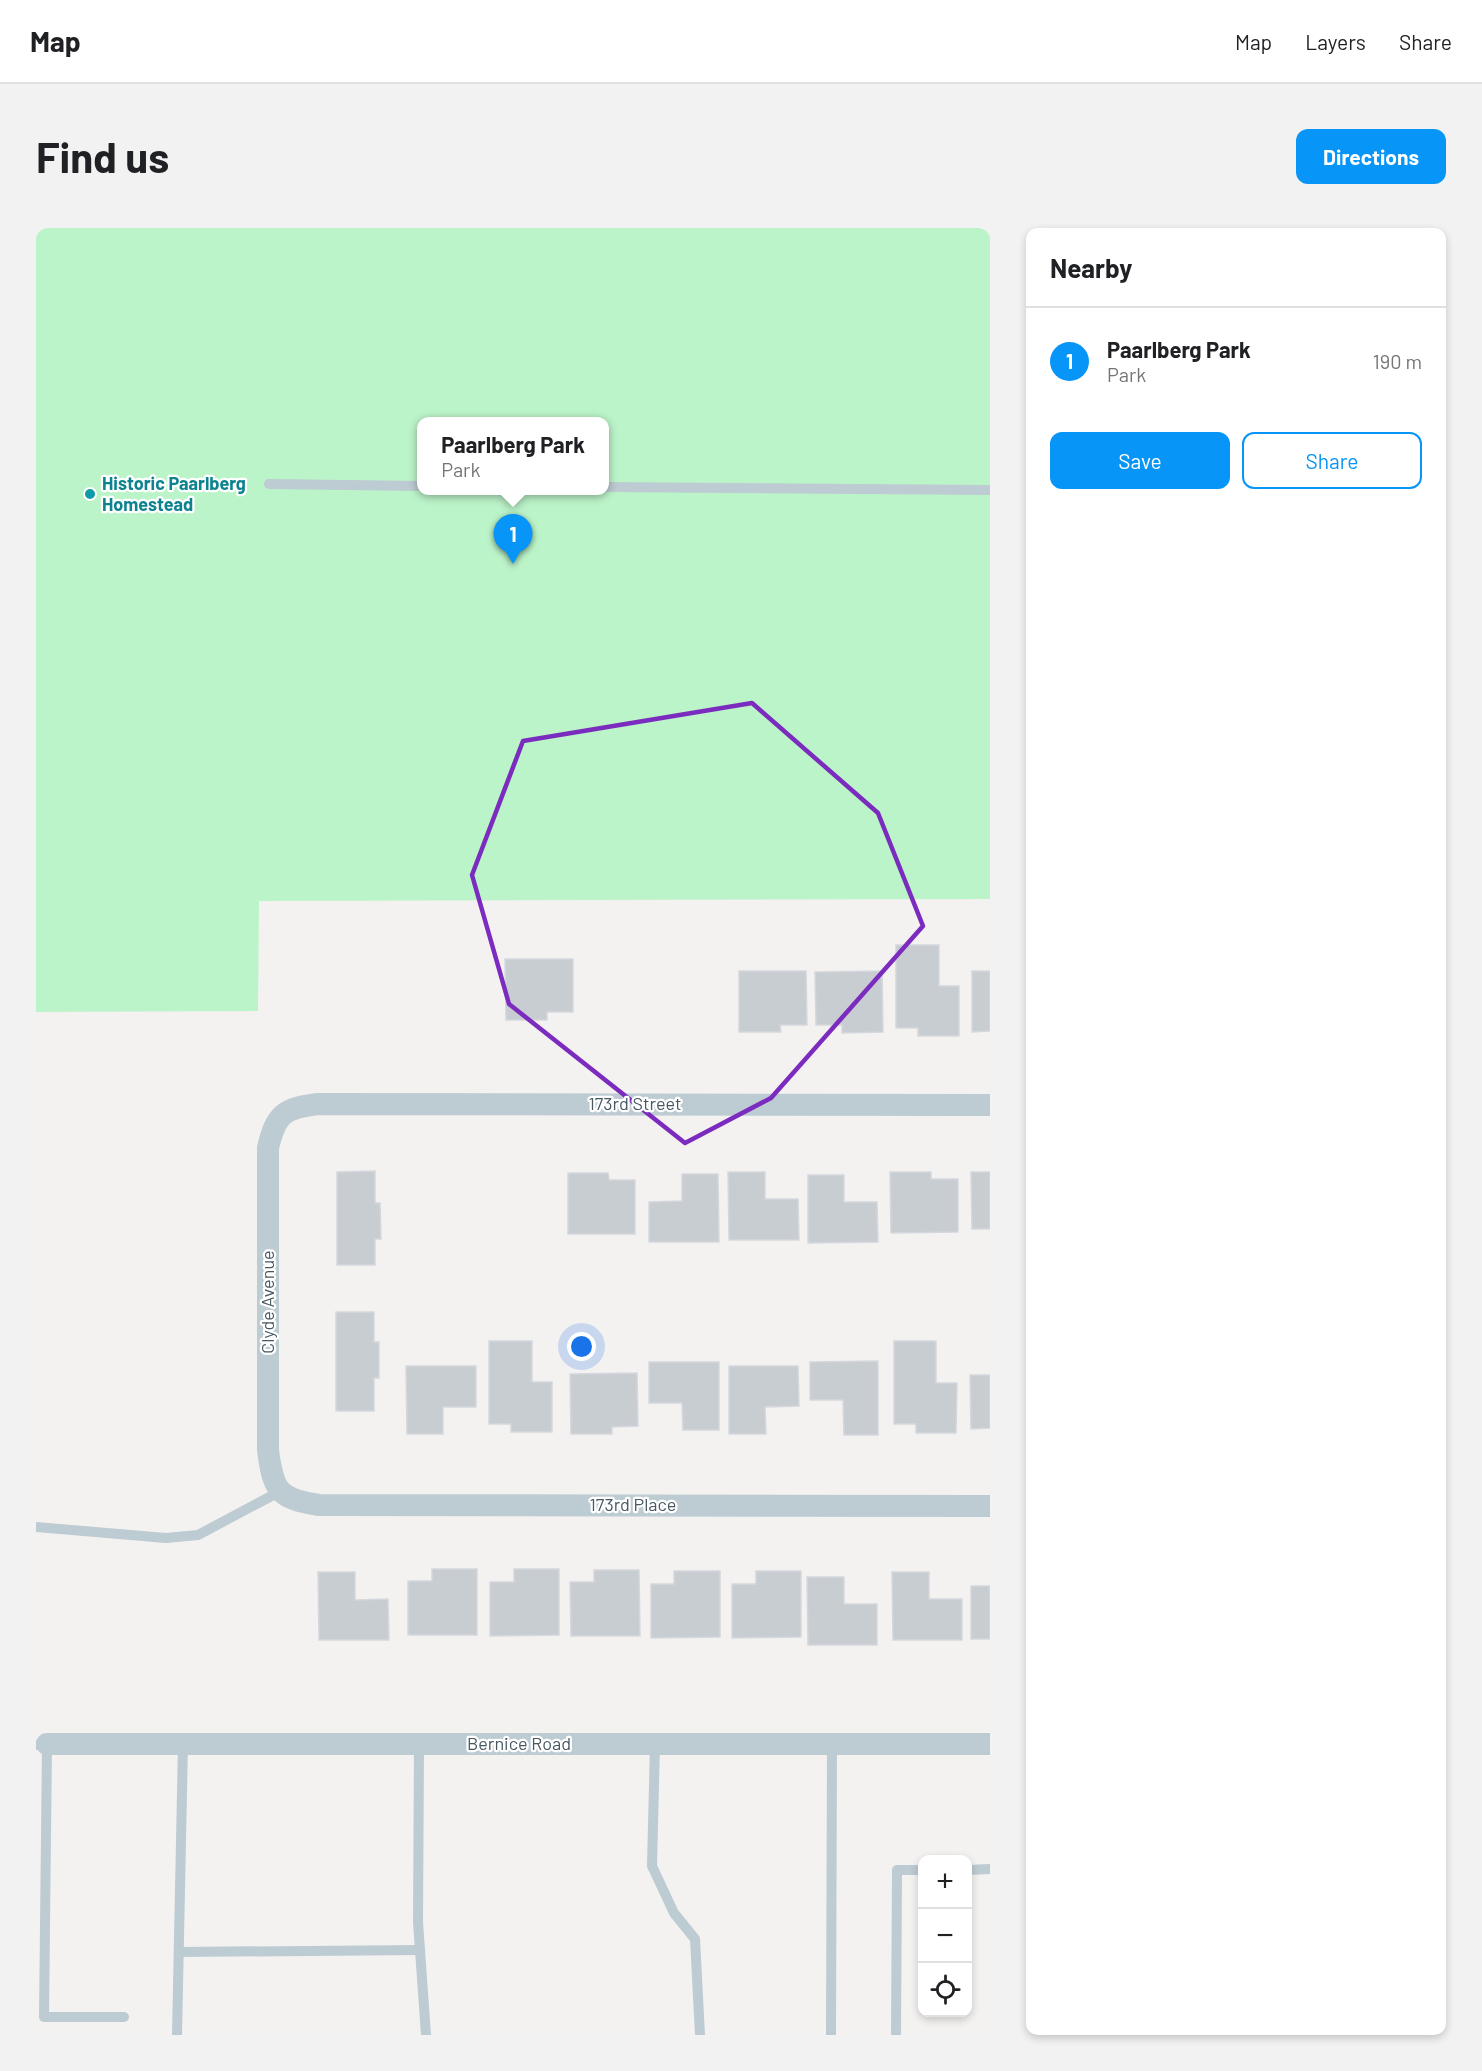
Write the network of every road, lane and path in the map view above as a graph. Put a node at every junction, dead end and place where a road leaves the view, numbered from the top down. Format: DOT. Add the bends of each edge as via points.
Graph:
graph roads {
  1 [pos="269,484"];
  2 [pos="417,486"];
  3 [pos="609,487"];
  4 [pos="990,490"];
  5 [pos="990,1105"];
  6 [pos="282,1113"];
  7 [pos="279,1492"];
  8 [pos="990,1506"];
  9 [pos="36,1527"];
  10 [pos="183,1744"];
  11 [pos="419,1744"];
  12 [pos="655,1744"];
  13 [pos="832,1744"];
  14 [pos="990,1744"];
  15 [pos="42,1745"];
  16 [pos="990,1869"];
  17 [pos="918,1870"];
  18 [pos="972,1870"];
  19 [pos="420,1950"];
  20 [pos="179,1952"];
  21 [pos="124,2017"];
  22 [pos="177,2035"];
  23 [pos="426,2035"];
  24 [pos="699,2035"];
  25 [pos="831,2035"];
  26 [pos="896,2035"];
  1 -- 2 [label="lane"];
  3 -- 4 [label="lane"];
  5 -- 6 [label="street, 173rd Street" via="318,1104"];
  6 -- 7 [label="street, Clyde Avenue" via="273,1125 268,1148 268,1450 271,1475"];
  7 -- 8 [label="street, 173rd Place" via="295,1501 319,1505"];
  7 -- 9 [label="lane" via="198,1535 166,1538"];
  10 -- 11 [label="street, Bernice Road"];
  10 -- 15 [label="street, Bernice Road"];
  10 -- 20 [label="lane"];
  11 -- 12 [label="street, Bernice Road"];
  11 -- 19 [label="lane"];
  12 -- 13 [label="street, Bernice Road"];
  12 -- 24 [label="lane" via="652,1866 674,1913 695,1939"];
  13 -- 14 [label="street, Bernice Road"];
  13 -- 25 [label="lane"];
  15 -- 21 [label="lane" via="44,2017"];
  16 -- 18 [label="lane"];
  17 -- 26 [label="lane" via="897,1870"];
  19 -- 20 [label="lane"];
  19 -- 23 [label="lane"];
  20 -- 22 [label="lane"];
}
